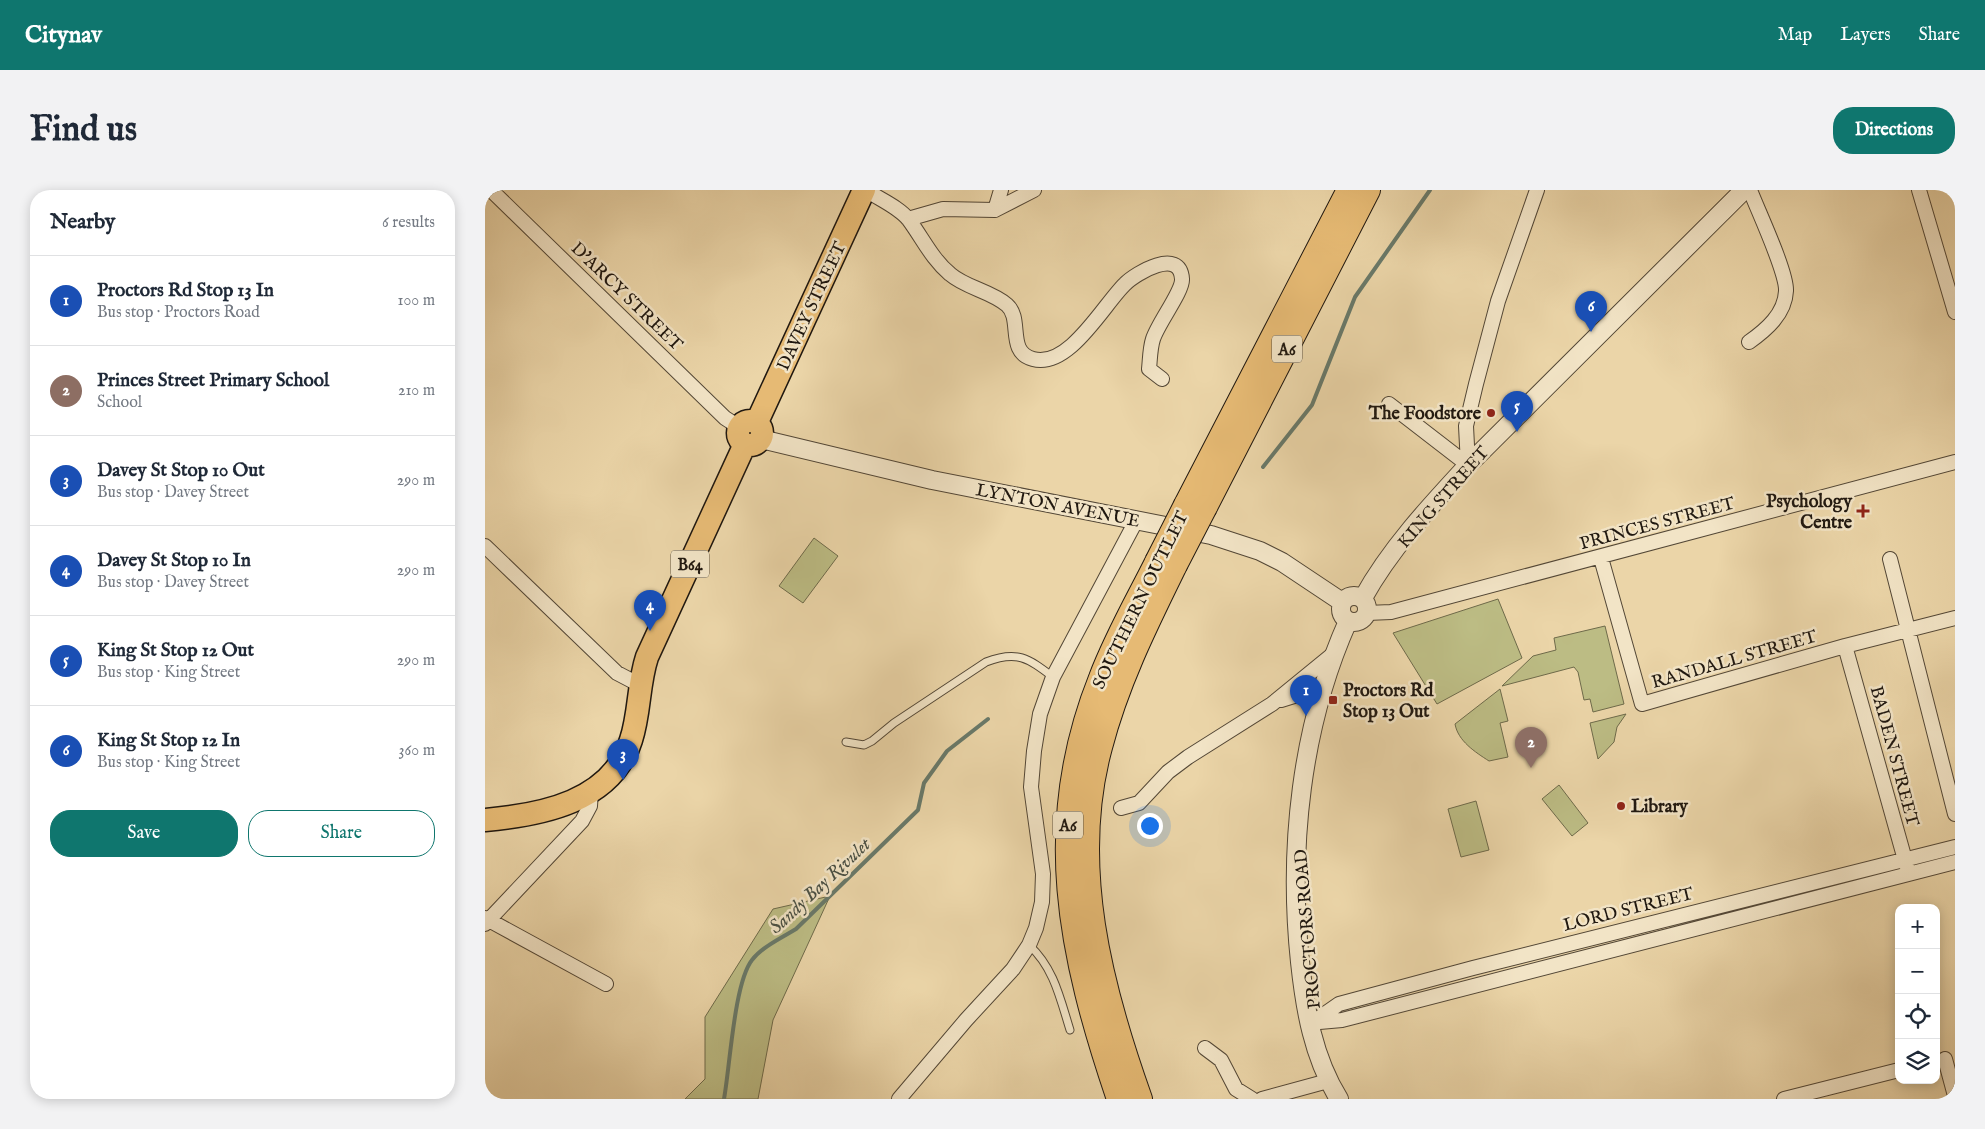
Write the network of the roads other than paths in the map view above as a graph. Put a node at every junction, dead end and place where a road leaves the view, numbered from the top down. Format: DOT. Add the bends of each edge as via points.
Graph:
graph roads {
  1 [pos="491,190"];
  2 [pos="865,190"];
  3 [pos="1001,190"];
  4 [pos="1035,190"];
  5 [pos="1349,190"];
  6 [pos="1369,190"];
  7 [pos="1537,190"];
  8 [pos="1744,190"];
  9 [pos="1750,190"];
  10 [pos="1919,190"];
  11 [pos="995,210"];
  12 [pos="908,219"];
  13 [pos="1955,312"];
  14 [pos="1749,342"];
  15 [pos="1162,379"];
  16 [pos="1389,404"];
  17 [pos="751,433"];
  18 [pos="1955,462"];
  19 [pos="1468,465"];
  20 [pos="1196,506"];
  21 [pos="1137,521"];
  22 [pos="485,546"];
  23 [pos="1601,558"];
  24 [pos="1890,559"];
  25 [pos="1166,563"];
  26 [pos="1342,602"];
  27 [pos="1365,606"];
  28 [pos="1955,618"];
  29 [pos="1348,620"];
  30 [pos="1908,630"];
  31 [pos="1845,646"];
  32 [pos="1332,655"];
  33 [pos="1053,677"];
  34 [pos="640,685"];
  35 [pos="1321,700"];
  36 [pos="1271,704"];
  37 [pos="847,742"];
  38 [pos="591,792"];
  39 [pos="1121,808"];
  40 [pos="1955,814"];
  41 [pos="485,820"];
  42 [pos="1955,847"];
  43 [pos="1905,860"];
  44 [pos="1955,862"];
  45 [pos="1909,875"];
  46 [pos="486,920"];
  47 [pos="1029,945"];
  48 [pos="1473,968"];
  49 [pos="606,984"];
  50 [pos="1477,985"];
  51 [pos="1312,1022"];
  52 [pos="1070,1030"];
  53 [pos="1205,1048"];
  54 [pos="1945,1059"];
  55 [pos="1895,1071"];
  56 [pos="1328,1081"];
  57 [pos="1955,1096"];
  58 [pos="899,1099"];
  59 [pos="1119,1099"];
  60 [pos="1140,1099"];
  61 [pos="1253,1099"];
  62 [pos="1262,1099"];
  63 [pos="1339,1099"];
  64 [pos="1784,1099"];
  1 -- 17 [label="street, D'ARCY STREET" via="725,418"];
  2 -- 12 [label="street"];
  2 -- 17 [label="main road, DAVEY STREET / B64"];
  3 -- 11 [label="street"];
  4 -- 11 [label="street"];
  5 -- 20 [label="highway, SOUTHERN OUTLET / A6"];
  6 -- 20 [label="highway, SOUTHERN OUTLET / A6"];
  7 -- 19 [label="street" via="1498,301 1476,384 1466,426"];
  8 -- 19 [label="street, KING STREET"];
  9 -- 14 [label="street" via="1784,276 1787,292 1778,317"];
  10 -- 13 [label="street"];
  11 -- 12 [label="street" via="943,209"];
  12 -- 15 [label="street" via="938,263 952,276 1007,305 1013,316 1017,343 1022,353 1032,359 1045,360 1060,353 1084,334 1127,282 1160,263 1176,266 1181,272 1181,286 1152,341 1149,369"];
  16 -- 19 [label="street"];
  17 -- 21 [label="street, LYNTON AVENUE" via="932,480"];
  17 -- 34 [label="main road, DAVEY STREET / B64" via="652,646"];
  18 -- 23 [label="street, PRINCES STREET"];
  19 -- 27 [label="street, KING STREET" via="1427,510 1372,582"];
  20 -- 25 [label="highway, SOUTHERN OUTLET / A6, bridge"];
  21 -- 26 [label="street, LYNTON AVENUE" via="1211,535 1260,552 1299,571"];
  21 -- 33 [label="street"];
  22 -- 34 [label="street" via="617,673"];
  23 -- 27 [label="street, PRINCES STREET" via="1391,612"];
  23 -- 31 [label="street, RANDALL STREET" via="1641,704"];
  24 -- 30 [label="street"];
  25 -- 59 [label="highway, SOUTHERN OUTLET / A6" via="1111,652 1093,698 1075,768 1068,819 1067,870 1075,941 1091,1012"];
  25 -- 60 [label="highway, SOUTHERN OUTLET / A6" via="1114,699 1095,770 1088,828 1088,877 1095,941 1116,1026"];
  26 -- 27 [label="street" via="1351,596"];
  26 -- 29 [label="street" via="1342,614"];
  27 -- 29 [label="street" via="1359,621"];
  28 -- 30 [label="street, RANDALL STREET"];
  29 -- 32 [label="street, PROCTORS ROAD"];
  30 -- 31 [label="street, RANDALL STREET"];
  30 -- 40 [label="street"];
  31 -- 43 [label="street, BADEN STREET"];
  32 -- 35 [label="street, PROCTORS ROAD"];
  32 -- 36 [label="street"];
  33 -- 37 [label="lane" via="1030,660 1015,655 1001,656 986,662 894,723 873,741 864,745"];
  33 -- 47 [label="street" via="1040,714 1032,772 1032,803 1043,889 1039,916"];
  34 -- 38 [label="main road, DAVEY STREET / B64" via="634,730 626,754 610,777"];
  35 -- 36 [label="street" via="1297,695"];
  35 -- 51 [label="street, PROCTORS ROAD" via="1304,776 1297,838 1297,934"];
  36 -- 39 [label="street" via="1188,756 1139,803"];
  38 -- 41 [label="main road, B64" via="542,812"];
  38 -- 46 [label="street" via="590,806 582,821"];
  42 -- 43 [label="street, LORD STREET"];
  43 -- 45 [label="street, BADEN STREET"];
  43 -- 48 [label="street, LORD STREET"];
  44 -- 45 [label="street, LORD STREET"];
  45 -- 50 [label="street, LORD STREET"];
  46 -- 49 [label="street"];
  47 -- 52 [label="lane" via="1054,977"];
  47 -- 58 [label="street" via="1013,970"];
  48 -- 50 [label="street"];
  48 -- 51 [label="street, LORD STREET" via="1339,1004"];
  50 -- 51 [label="street, LORD STREET" via="1342,1020"];
  51 -- 56 [label="street, PROCTORS ROAD"];
  53 -- 61 [label="street" via="1221,1060 1236,1089"];
  54 -- 57 [label="street"];
  55 -- 64 [label="street"];
  56 -- 62 [label="street"];
  56 -- 63 [label="street, PROCTORS ROAD"];
}
